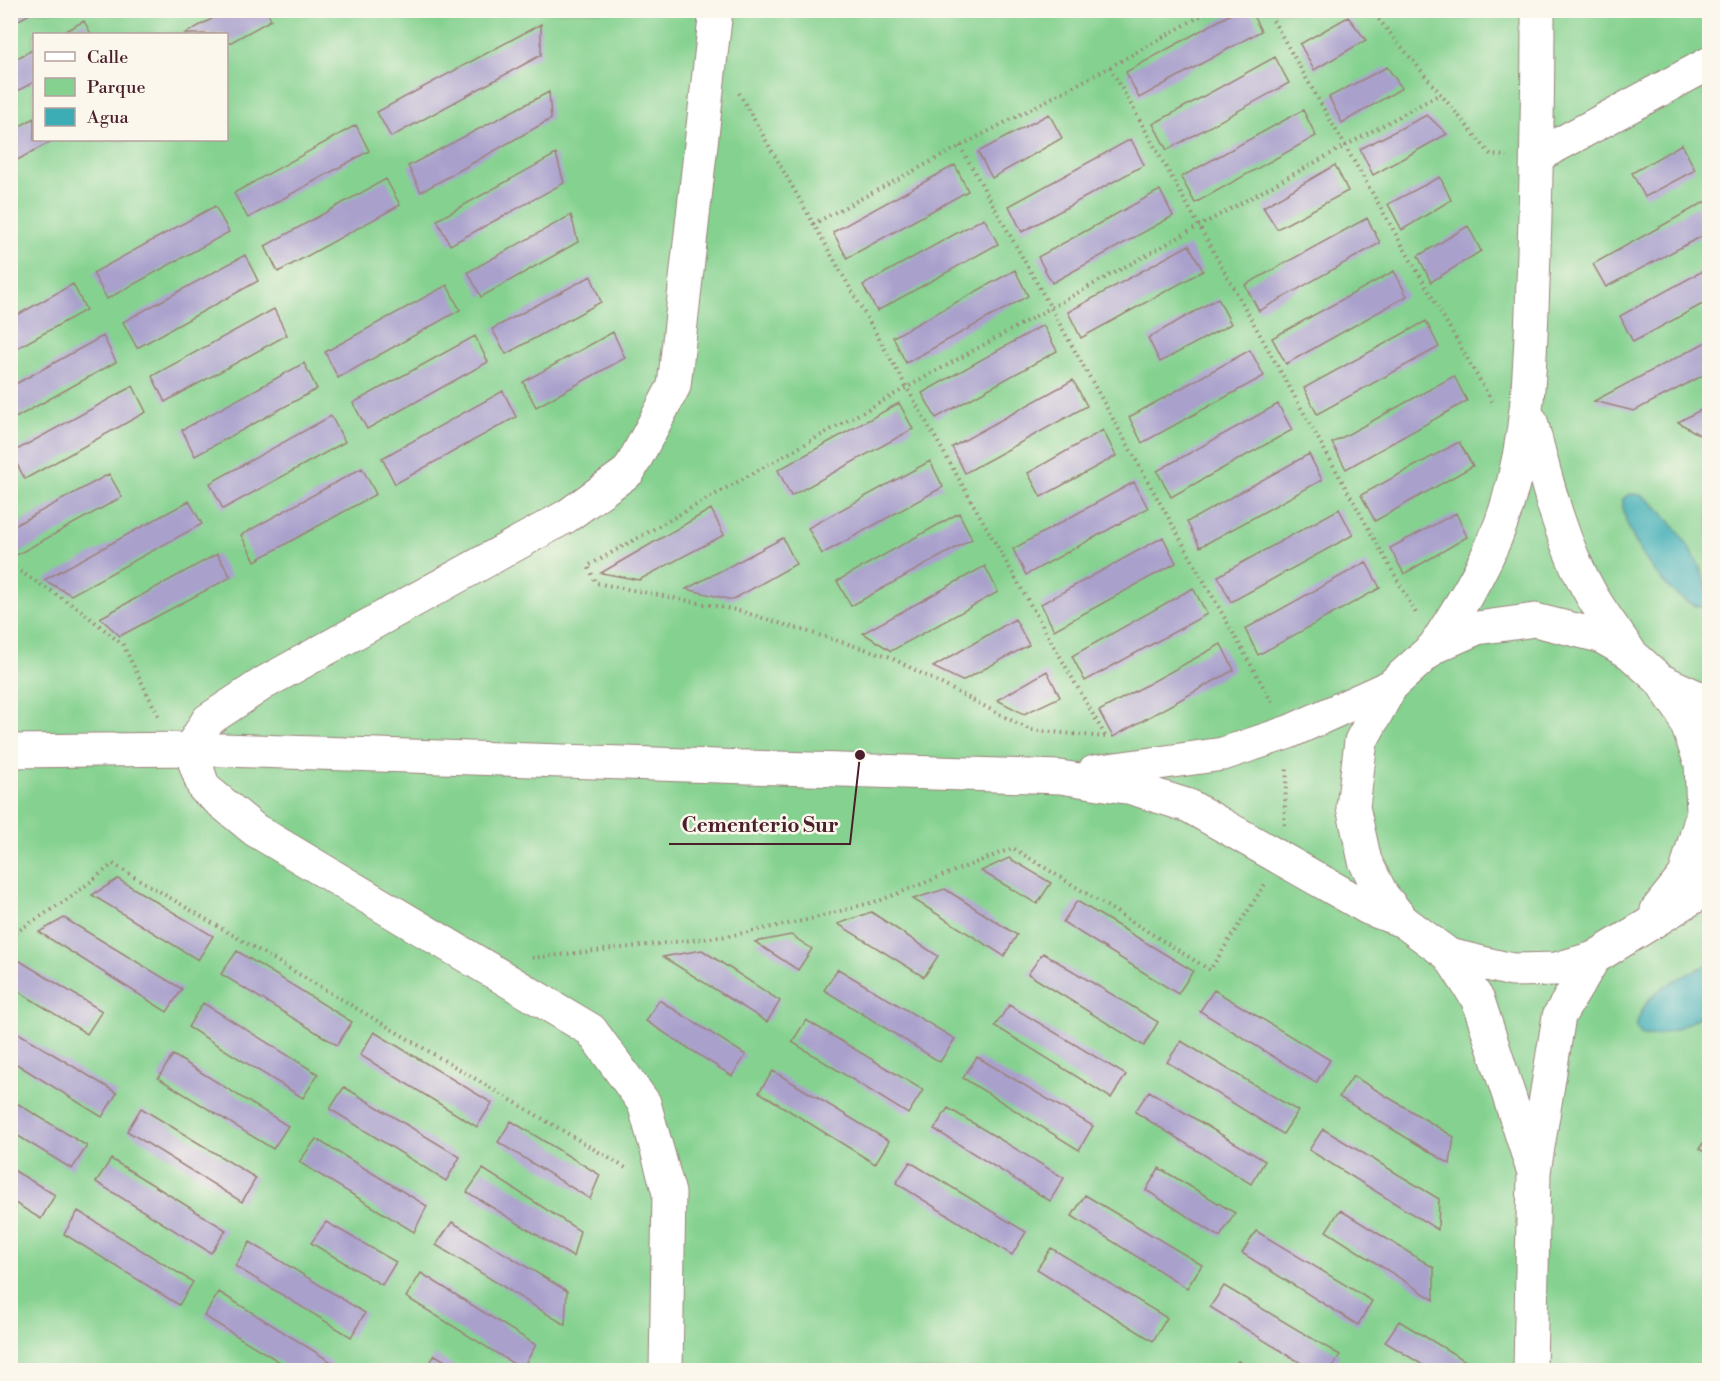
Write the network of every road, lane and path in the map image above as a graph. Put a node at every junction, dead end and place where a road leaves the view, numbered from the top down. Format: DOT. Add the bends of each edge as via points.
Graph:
graph roads {
  1 [pos="716,10"];
  2 [pos="1211,10"];
  3 [pos="1267,10"];
  4 [pos="1371,10"];
  5 [pos="1538,10"];
  6 [pos="1710,63"];
  7 [pos="1110,68"];
  8 [pos="737,90"];
  9 [pos="1440,94"];
  10 [pos="960,146"];
  11 [pos="1344,146"];
  12 [pos="1537,156"];
  13 [pos="813,224"];
  14 [pos="1200,227"];
  15 [pos="1050,306"];
  16 [pos="906,386"];
  17 [pos="1513,411"];
  18 [pos="10,565"];
  19 [pos="1434,647"];
  20 [pos="1630,653"];
  21 [pos="1660,680"];
  22 [pos="1390,686"];
  23 [pos="1710,703"];
  24 [pos="1289,732"];
  25 [pos="1106,737"];
  26 [pos="180,749"];
  27 [pos="10,751"];
  28 [pos="1123,768"];
  29 [pos="1060,777"];
  30 [pos="1282,859"];
  31 [pos="1710,887"];
  32 [pos="1403,921"];
  33 [pos="1639,931"];
  34 [pos="10,936"];
  35 [pos="1449,955"];
  36 [pos="1594,958"];
  37 [pos="513,984"];
  38 [pos="1534,1172"];
  39 [pos="669,1193"];
  40 [pos="666,1371"];
  41 [pos="1530,1371"];
  1 -- 26 [label="lane" via="674,386 628,471 567,516 264,683 208,720"];
  2 -- 7 [label="path"];
  3 -- 11 [label="path"];
  4 -- 9 [label="path"];
  5 -- 12 [label="lane"];
  6 -- 12 [label="lane"];
  7 -- 10 [label="path"];
  7 -- 14 [label="path"];
  8 -- 13 [label="path"];
  9 -- 11 [label="path"];
  9 -- 12 [label="path" via="1491,155"];
  10 -- 13 [label="path"];
  10 -- 15 [label="path"];
  11 -- 14 [label="path"];
  11 -- 17 [label="path"];
  12 -- 17 [label="lane"];
  13 -- 16 [label="path"];
  14 -- 15 [label="path"];
  14 -- 19 [label="path"];
  15 -- 16 [label="path"];
  15 -- 24 [label="path"];
  16 -- 25 [label="path"];
  16 -- 25 [label="path" via="588,566 596,583 736,610 888,656 1030,730"];
  17 -- 19 [label="lane" via="1508,504 1487,559"];
  17 -- 20 [label="lane" via="1574,558 1592,595"];
  18 -- 26 [label="path" via="79,609 123,645"];
  19 -- 20 [label="lane" via="1477,628 1535,620 1600,636"];
  19 -- 22 [label="lane"];
  20 -- 21 [label="lane"];
  21 -- 23 [label="lane"];
  21 -- 33 [label="lane" via="1683,714 1701,763 1703,812 1685,875"];
  22 -- 24 [label="lane"];
  22 -- 32 [label="lane" via="1361,741 1353,807 1365,861"];
  24 -- 28 [label="lane" via="1223,754"];
  24 -- 30 [label="path"];
  25 -- 28 [label="path"];
  26 -- 27 [label="lane"];
  26 -- 29 [label="lane"];
  26 -- 37 [label="lane" via="204,788 255,830"];
  28 -- 29 [label="lane"];
  29 -- 30 [label="lane" via="1132,788 1189,806"];
  30 -- 32 [label="lane" via="1368,908"];
  30 -- 37 [label="path" via="1210,970 1013,848 881,900 807,920 728,936 533,957"];
  31 -- 33 [label="lane"];
  32 -- 35 [label="lane"];
  33 -- 36 [label="lane"];
  34 -- 39 [label="path" via="114,864"];
  35 -- 36 [label="lane" via="1512,970 1556,969"];
  35 -- 38 [label="lane" via="1478,1000"];
  36 -- 38 [label="lane" via="1559,1016"];
  37 -- 39 [label="lane" via="591,1030 644,1103"];
  38 -- 41 [label="lane"];
  39 -- 40 [label="lane"];
}
